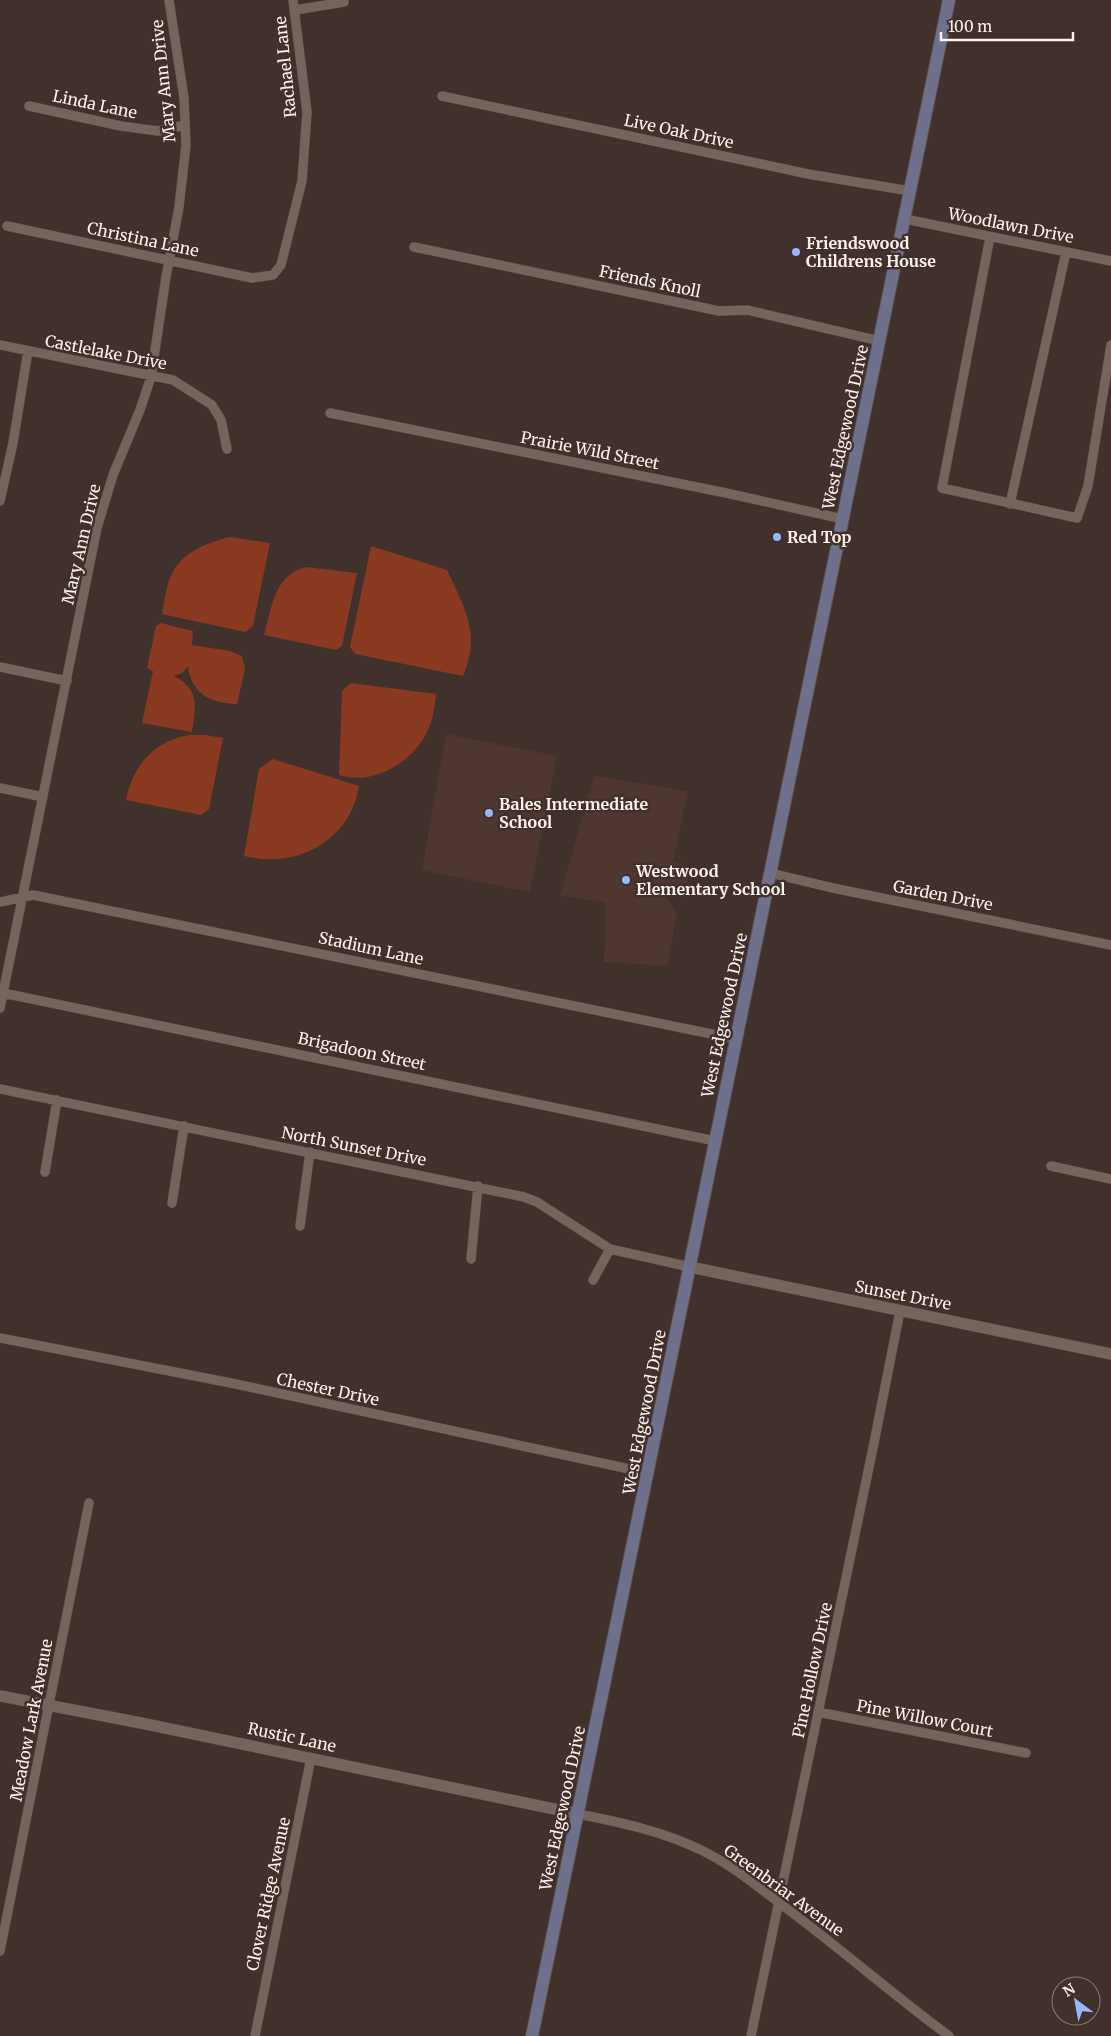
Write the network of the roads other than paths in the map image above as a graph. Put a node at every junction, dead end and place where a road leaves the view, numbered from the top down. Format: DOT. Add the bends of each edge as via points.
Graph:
graph roads {
  1 [pos="169,0"];
  2 [pos="293,0"];
  3 [pos="949,0"];
  4 [pos="344,2"];
  5 [pos="294,10"];
  6 [pos="442,96"];
  7 [pos="29,106"];
  8 [pos="185,126"];
  9 [pos="910,191"];
  10 [pos="905,220"];
  11 [pos="7,226"];
  12 [pos="990,237"];
  13 [pos="414,247"];
  14 [pos="1066,252"];
  15 [pos="169,260"];
  16 [pos="1111,261"];
  17 [pos="273,275"];
  18 [pos="880,341"];
  19 [pos="0,345"];
  20 [pos="1111,345"];
  21 [pos="28,351"];
  22 [pos="151,377"];
  23 [pos="330,412"];
  24 [pos="227,449"];
  25 [pos="0,501"];
  26 [pos="1010,504"];
  27 [pos="843,519"];
  28 [pos="0,667"];
  29 [pos="67,681"];
  30 [pos="0,788"];
  31 [pos="43,797"];
  32 [pos="770,873"];
  33 [pos="22,898"];
  34 [pos="0,902"];
  35 [pos="1111,944"];
  36 [pos="3,993"];
  37 [pos="0,1008"];
  38 [pos="736,1039"];
  39 [pos="0,1088"];
  40 [pos="57,1100"];
  41 [pos="184,1126"];
  42 [pos="715,1141"];
  43 [pos="310,1152"];
  44 [pos="1051,1166"];
  45 [pos="45,1172"];
  46 [pos="1111,1179"];
  47 [pos="478,1186"];
  48 [pos="172,1203"];
  49 [pos="300,1226"];
  50 [pos="610,1248"];
  51 [pos="471,1259"];
  52 [pos="690,1267"];
  53 [pos="593,1280"];
  54 [pos="900,1310"];
  55 [pos="0,1338"];
  56 [pos="1111,1354"];
  57 [pos="648,1473"];
  58 [pos="89,1503"];
  59 [pos="0,1696"];
  60 [pos="50,1706"];
  61 [pos="818,1712"];
  62 [pos="1026,1753"];
  63 [pos="311,1758"];
  64 [pos="578,1814"];
  65 [pos="779,1902"];
  66 [pos="1,1947"];
  67 [pos="254,2036"];
  68 [pos="532,2036"];
  69 [pos="751,2036"];
  70 [pos="948,2036"];
  1 -- 8 [label="street, Mary Ann Drive" via="184,98"];
  2 -- 5 [label="street, Rachael Lane"];
  3 -- 9 [label="main road, West Edgewood Drive"];
  4 -- 5 [label="street"];
  5 -- 17 [label="street, Rachael Lane" via="307,112 302,180 281,265"];
  6 -- 9 [label="street, Live Oak Drive" via="808,174"];
  7 -- 8 [label="street, Linda Lane" via="158,131"];
  8 -- 15 [label="street, Mary Ann Drive" via="179,207"];
  9 -- 10 [label="main road, West Edgewood Drive"];
  10 -- 12 [label="street, Woodlawn Drive"];
  10 -- 18 [label="main road, West Edgewood Drive"];
  11 -- 15 [label="street, Christina Lane"];
  12 -- 14 [label="street, Woodlawn Drive"];
  12 -- 26 [label="street" via="942,488"];
  13 -- 18 [label="street, Friends Knoll" via="719,311 747,310"];
  14 -- 16 [label="street, Woodlawn Drive"];
  14 -- 26 [label="street"];
  15 -- 17 [label="street, Christina Lane" via="252,278"];
  15 -- 22 [label="street, Mary Ann Drive"];
  18 -- 27 [label="main road, West Edgewood Drive"];
  19 -- 21 [label="street, Castlelake Drive"];
  20 -- 26 [label="street" via="1088,486 1076,518"];
  21 -- 22 [label="street, Castlelake Drive"];
  21 -- 25 [label="street"];
  22 -- 24 [label="street, Castlelake Drive" via="173,380 212,405 221,420"];
  22 -- 29 [label="street, Mary Ann Drive" via="113,475 97,528"];
  23 -- 27 [label="street, Prairie Wild Street"];
  27 -- 32 [label="main road, West Edgewood Drive"];
  28 -- 29 [label="street"];
  29 -- 31 [label="street, Mary Ann Drive"];
  30 -- 31 [label="street"];
  31 -- 33 [label="street, Mary Ann Drive"];
  32 -- 35 [label="street, Garden Drive"];
  32 -- 38 [label="main road, West Edgewood Drive"];
  33 -- 34 [label="street, Stadium Lane"];
  33 -- 36 [label="street, Mary Ann Drive"];
  33 -- 38 [label="street, Stadium Lane" via="33,895 120,912"];
  36 -- 37 [label="street, Mary Ann Drive"];
  36 -- 42 [label="street, Brigadoon Street"];
  38 -- 42 [label="main road, West Edgewood Drive"];
  39 -- 40 [label="street, North Sunset Drive"];
  40 -- 41 [label="street, North Sunset Drive"];
  40 -- 45 [label="street"];
  41 -- 43 [label="street, North Sunset Drive"];
  41 -- 48 [label="street"];
  42 -- 52 [label="main road, West Edgewood Drive"];
  43 -- 47 [label="street, North Sunset Drive"];
  43 -- 49 [label="street"];
  44 -- 46 [label="street"];
  47 -- 50 [label="street, North Sunset Drive" via="537,1202"];
  47 -- 51 [label="street"];
  50 -- 52 [label="street, North Sunset Drive"];
  50 -- 53 [label="street"];
  52 -- 54 [label="street, Sunset Drive"];
  52 -- 57 [label="main road, West Edgewood Drive"];
  54 -- 56 [label="street, Sunset Drive"];
  54 -- 61 [label="street, Pine Hollow Drive"];
  55 -- 57 [label="street, Chester Drive" via="231,1383"];
  57 -- 64 [label="main road, West Edgewood Drive"];
  58 -- 60 [label="street, Meadow Lark Avenue"];
  59 -- 60 [label="street, Rustic Lane"];
  60 -- 63 [label="street, Rustic Lane"];
  60 -- 66 [label="street, Meadow Lark Avenue"];
  61 -- 62 [label="street, Pine Willow Court"];
  61 -- 65 [label="street, Pine Hollow Drive"];
  63 -- 64 [label="street, Rustic Lane"];
  63 -- 67 [label="street, Clover Ridge Avenue"];
  64 -- 65 [label="street, Greenbriar Avenue" via="622,1823 702,1850"];
  64 -- 68 [label="main road, West Edgewood Drive"];
  65 -- 69 [label="street, Pine Hollow Drive"];
  65 -- 70 [label="street, Greenbriar Avenue"];
}
